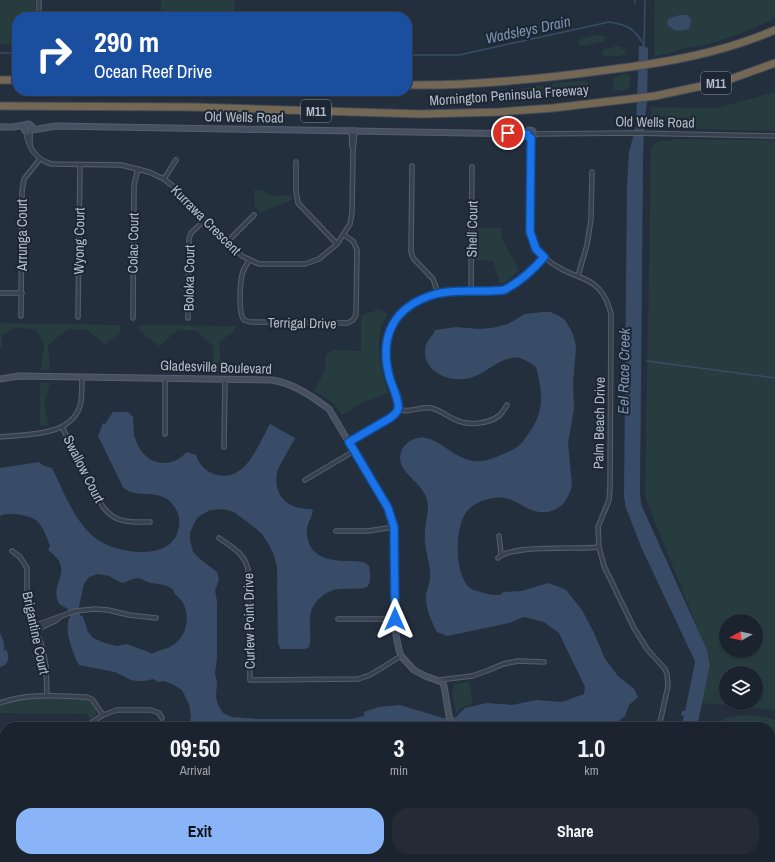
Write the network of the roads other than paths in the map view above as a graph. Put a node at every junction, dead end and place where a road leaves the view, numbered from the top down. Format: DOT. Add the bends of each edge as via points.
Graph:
graph roads {
  1 [pos="39,0"];
  2 [pos="39,12"];
  3 [pos="775,29"];
  4 [pos="775,64"];
  5 [pos="0,80"];
  6 [pos="12,80"];
  7 [pos="412,85"];
  8 [pos="0,106"];
  9 [pos="0,128"];
  10 [pos="28,128"];
  11 [pos="353,130"];
  12 [pos="531,135"];
  13 [pos="775,136"];
  14 [pos="40,159"];
  15 [pos="176,160"];
  16 [pos="296,162"];
  17 [pos="80,165"];
  18 [pos="412,166"];
  19 [pos="472,167"];
  20 [pos="138,169"];
  21 [pos="592,172"];
  22 [pos="164,179"];
  23 [pos="254,215"];
  24 [pos="205,220"];
  25 [pos="344,235"];
  26 [pos="227,242"];
  27 [pos="337,244"];
  28 [pos="544,257"];
  29 [pos="249,260"];
  30 [pos="578,276"];
  31 [pos="471,291"];
  32 [pos="0,293"];
  33 [pos="22,293"];
  34 [pos="438,293"];
  35 [pos="21,316"];
  36 [pos="78,317"];
  37 [pos="132,318"];
  38 [pos="188,318"];
  39 [pos="82,377"];
  40 [pos="0,378"];
  41 [pos="165,378"];
  42 [pos="225,379"];
  43 [pos="507,404"];
  44 [pos="398,409"];
  45 [pos="62,427"];
  46 [pos="165,434"];
  47 [pos="0,438"];
  48 [pos="349,442"];
  49 [pos="224,447"];
  50 [pos="354,451"];
  51 [pos="305,480"];
  52 [pos="150,522"];
  53 [pos="394,527"];
  54 [pos="336,532"];
  55 [pos="499,536"];
  56 [pos="219,538"];
  57 [pos="599,547"];
  58 [pos="12,551"];
  59 [pos="501,554"];
  60 [pos="498,558"];
  61 [pos="156,618"];
  62 [pos="338,619"];
  63 [pos="395,619"];
  64 [pos="35,628"];
  65 [pos="401,656"];
  66 [pos="544,662"];
  67 [pos="439,680"];
  68 [pos="47,696"];
  69 [pos="0,703"];
  70 [pos="103,715"];
  71 [pos="162,718"];
  72 [pos="92,722"];
  73 [pos="450,722"];
  74 [pos="661,722"];
  1 -- 2 [label="street"];
  3 -- 7 [label="highway, Mornington Peninsula Freeway / M11" via="758,37 701,54 655,64 570,76 465,84"];
  4 -- 8 [label="highway, Mornington Peninsula Freeway / M11" via="725,81 655,96 522,110 420,114 192,107"];
  5 -- 6 [label="highway"];
  9 -- 10 [label="street, Old Wells Road"];
  10 -- 11 [label="street, Old Wells Road" via="56,126"];
  10 -- 14 [label="street" via="30,146"];
  11 -- 12 [label="street, Old Wells Road"];
  11 -- 25 [label="street, Kurrawa Crescent" via="352,212 350,224"];
  12 -- 13 [label="street, Old Wells Road" via="647,133"];
  12 -- 28 [label="street, Palm Beach Drive" via="530,232 536,249"];
  14 -- 17 [label="street, Kurrawa Crescent" via="52,164"];
  14 -- 33 [label="street, Arrunga Court" via="24,179 22,191"];
  15 -- 22 [label="street"];
  16 -- 27 [label="street" via="298,202"];
  17 -- 20 [label="street, Kurrawa Crescent" via="121,165"];
  17 -- 36 [label="street, Wyong Court"];
  18 -- 34 [label="street" via="411,252 413,258 433,279"];
  19 -- 31 [label="street, Shell Court"];
  20 -- 22 [label="street, Kurrawa Crescent"];
  20 -- 37 [label="street, Colac Court" via="134,185"];
  21 -- 30 [label="street" via="591,219"];
  22 -- 24 [label="street, Kurrawa Crescent" via="178,190"];
  23 -- 26 [label="street"];
  24 -- 26 [label="street, Kurrawa Crescent"];
  24 -- 38 [label="street, Boloka Court" via="189,238"];
  25 -- 27 [label="street, Kurrawa Crescent"];
  25 -- 29 [label="street, Terrigal Drive" via="353,241 357,250 356,315 348,323 244,320 241,312 241,284"];
  26 -- 29 [label="street, Kurrawa Crescent"];
  27 -- 29 [label="street, Kurrawa Crescent" via="319,259 305,264 259,264"];
  28 -- 30 [label="street, Palm Beach Drive"];
  28 -- 31 [label="street" via="511,287 504,290"];
  30 -- 57 [label="street, Palm Beach Drive" via="599,289 609,305 612,319 610,487 609,500 598,527"];
  31 -- 34 [label="street"];
  32 -- 33 [label="street"];
  33 -- 35 [label="street, Arrunga Court"];
  34 -- 44 [label="street" via="423,298 405,309 393,323 388,334 386,360"];
  39 -- 40 [label="street, Gladesville Boulevard"];
  39 -- 41 [label="street, Gladesville Boulevard"];
  39 -- 45 [label="street" via="79,409 72,420"];
  41 -- 42 [label="street, Gladesville Boulevard"];
  41 -- 46 [label="street"];
  42 -- 48 [label="street, Gladesville Boulevard" via="272,380 288,384 329,409"];
  42 -- 49 [label="street"];
  43 -- 44 [label="street" via="502,414 476,424 458,422 430,408 407,411"];
  44 -- 48 [label="street" via="390,418"];
  45 -- 47 [label="street" via="53,431"];
  45 -- 52 [label="street, Swallow Court" via="107,512 124,522"];
  48 -- 50 [label="street, Gladesville Boulevard"];
  50 -- 51 [label="street"];
  50 -- 53 [label="street, Gladesville Boulevard" via="388,508"];
  53 -- 54 [label="street"];
  53 -- 63 [label="street, Gladesville Boulevard"];
  55 -- 59 [label="street"];
  56 -- 65 [label="street, Curlew Point Drive" via="241,554 247,562 250,680 358,679 370,675"];
  57 -- 59 [label="street" via="551,548"];
  57 -- 74 [label="street, Palm Beach Drive" via="604,566 634,628 647,650 667,674 668,686"];
  58 -- 64 [label="street, Brigantine Court" via="20,557 26,568 27,601"];
  59 -- 60 [label="street"];
  61 -- 64 [label="street" via="129,616 108,610 80,610"];
  62 -- 63 [label="street"];
  63 -- 65 [label="street, Gladesville Boulevard" via="397,644"];
  64 -- 68 [label="street, Brigantine Court" via="46,666"];
  65 -- 67 [label="street, Gladesville Boulevard" via="419,674"];
  66 -- 67 [label="street" via="518,661 472,676"];
  67 -- 73 [label="street" via="444,686"];
  68 -- 69 [label="street" via="20,697"];
  68 -- 70 [label="street" via="88,697"];
  70 -- 71 [label="street" via="119,710 145,709 155,711"];
  70 -- 72 [label="street"];
}
